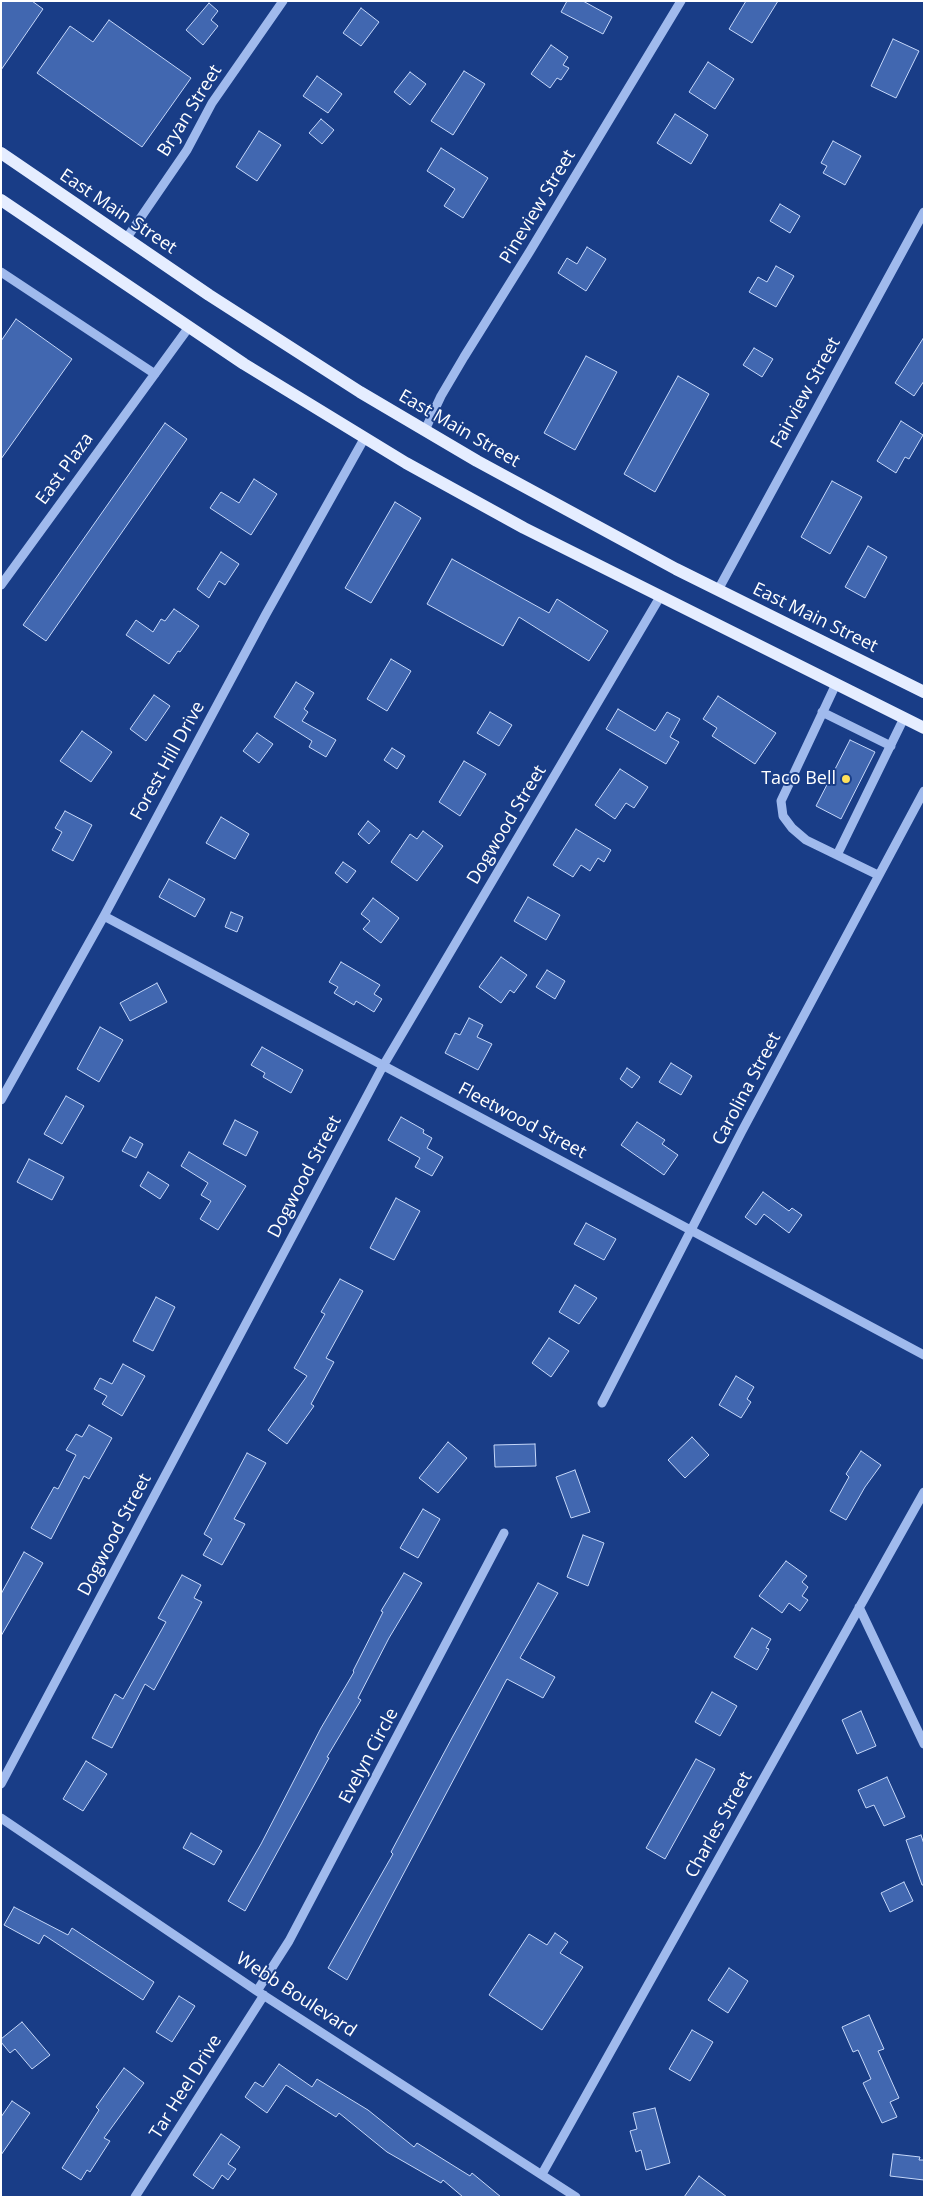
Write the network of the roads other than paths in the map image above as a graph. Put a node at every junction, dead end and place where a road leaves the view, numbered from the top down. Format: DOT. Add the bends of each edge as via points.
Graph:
graph roads {
  1 [pos="283,1"];
  2 [pos="681,1"];
  3 [pos="1,153"];
  4 [pos="1,200"];
  5 [pos="924,212"];
  6 [pos="126,239"];
  7 [pos="1,272"];
  8 [pos="189,327"];
  9 [pos="155,374"];
  10 [pos="425,430"];
  11 [pos="364,439"];
  12 [pos="1,585"];
  13 [pos="718,590"];
  14 [pos="660,598"];
  15 [pos="836,684"];
  16 [pos="924,692"];
  17 [pos="822,712"];
  18 [pos="904,718"];
  19 [pos="924,728"];
  20 [pos="890,746"];
  21 [pos="924,791"];
  22 [pos="837,855"];
  23 [pos="878,875"];
  24 [pos="104,916"];
  25 [pos="383,1066"];
  26 [pos="1,1100"];
  27 [pos="691,1231"];
  28 [pos="924,1356"];
  29 [pos="602,1403"];
  30 [pos="924,1492"];
  31 [pos="504,1533"];
  32 [pos="859,1607"];
  33 [pos="924,1744"];
  34 [pos="1,1784"];
  35 [pos="1,1818"];
  36 [pos="260,1993"];
  37 [pos="542,2174"];
  38 [pos="137,2196"];
  39 [pos="576,2197"];
  1 -- 6 [label="street, Bryan Street" via="212,104 187,150"];
  2 -- 10 [label="street, Pineview Street" via="464,357"];
  3 -- 6 [label="main road, East Main Street"];
  4 -- 8 [label="main road"];
  5 -- 13 [label="street, Fairview Street"];
  6 -- 10 [label="main road, East Main Street" via="360,392"];
  7 -- 9 [label="street"];
  8 -- 9 [label="street, East Plaza"];
  8 -- 11 [label="main road"];
  9 -- 12 [label="street, East Plaza"];
  10 -- 13 [label="main road, East Main Street" via="533,492"];
  11 -- 14 [label="main road" via="524,528"];
  11 -- 24 [label="street, Forest Hill Drive"];
  13 -- 16 [label="main road, East Main Street"];
  14 -- 15 [label="main road"];
  14 -- 25 [label="street, Dogwood Street"];
  15 -- 17 [label="street"];
  15 -- 18 [label="main road"];
  17 -- 20 [label="street"];
  17 -- 22 [label="street" via="781,801 783,816 792,828 806,840"];
  18 -- 19 [label="main road"];
  18 -- 20 [label="street"];
  20 -- 22 [label="street"];
  21 -- 23 [label="street, Carolina Street"];
  22 -- 23 [label="street"];
  23 -- 27 [label="street, Carolina Street"];
  24 -- 25 [label="street, Fleetwood Street"];
  24 -- 26 [label="street, Forest Hill Drive"];
  25 -- 27 [label="street, Fleetwood Street"];
  25 -- 34 [label="street, Dogwood Street"];
  27 -- 28 [label="street, Fleetwood Street"];
  27 -- 29 [label="street, Carolina Street"];
  30 -- 32 [label="street, Charles Street"];
  31 -- 36 [label="street, Evelyn Circle"];
  32 -- 33 [label="street"];
  32 -- 37 [label="street, Charles Street"];
  35 -- 36 [label="street, Webb Boulevard"];
  36 -- 37 [label="street, Webb Boulevard"];
  36 -- 38 [label="street, Tar Heel Drive"];
  37 -- 39 [label="street, Webb Boulevard"];
}
